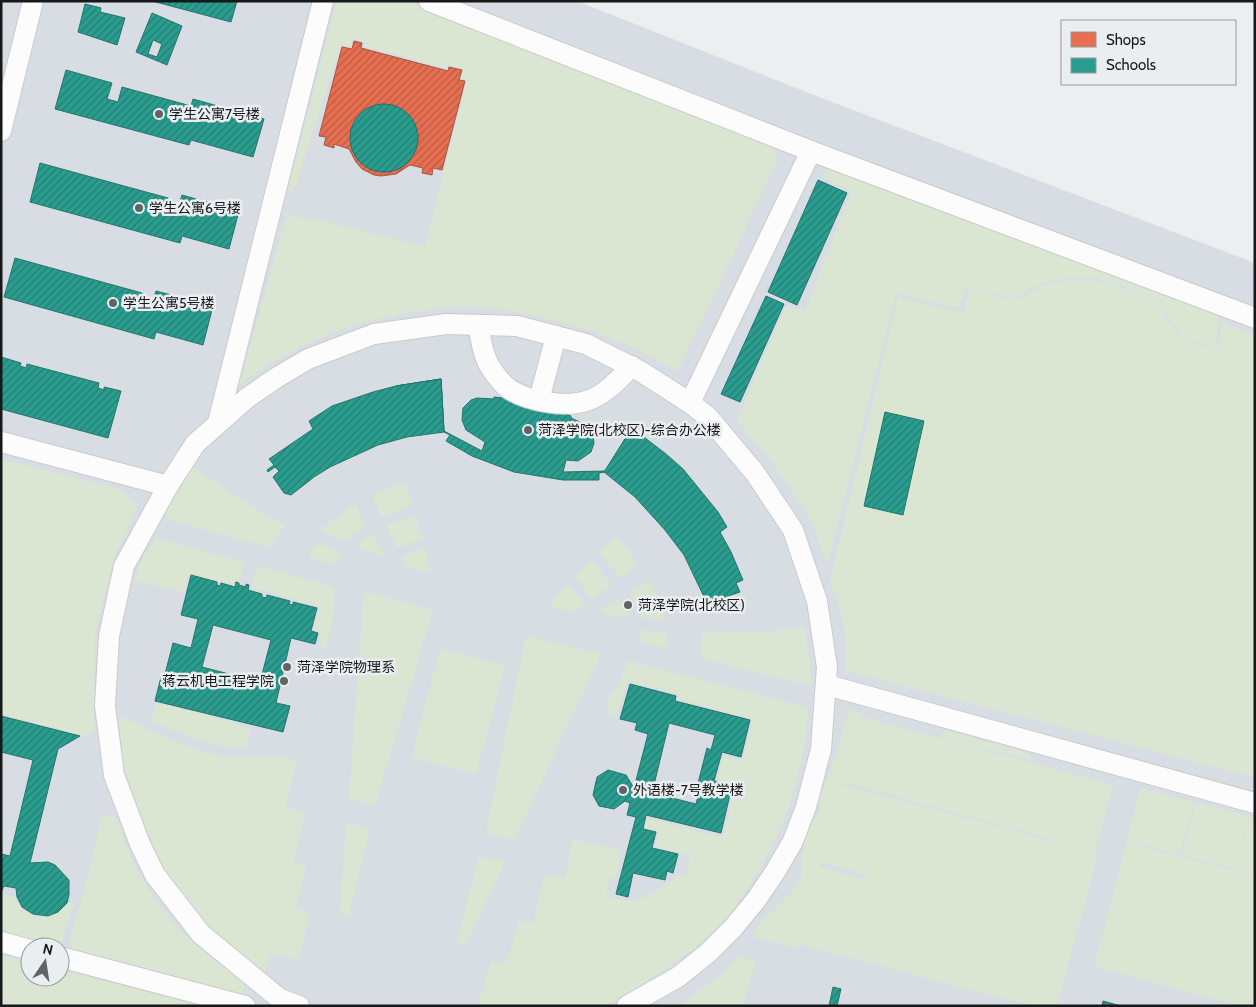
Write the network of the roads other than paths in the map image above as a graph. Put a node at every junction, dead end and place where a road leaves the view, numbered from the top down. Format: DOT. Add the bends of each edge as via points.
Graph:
graph roads {
  1 [pos="33,1"];
  2 [pos="323,1"];
  3 [pos="428,1"];
  4 [pos="1,131"];
  5 [pos="811,151"];
  6 [pos="1255,318"];
  7 [pos="478,325"];
  8 [pos="556,336"];
  9 [pos="632,366"];
  10 [pos="539,400"];
  11 [pos="690,402"];
  12 [pos="218,423"];
  13 [pos="1,442"];
  14 [pos="168,486"];
  15 [pos="827,685"];
  16 [pos="1255,803"];
  17 [pos="1,942"];
  18 [pos="20,947"];
  19 [pos="70,961"];
  20 [pos="245,1006"];
  21 [pos="299,1006"];
  22 [pos="627,1006"];
  1 -- 4 [label="street"];
  2 -- 12 [label="street"];
  3 -- 5 [label="street"];
  5 -- 6 [label="street"];
  5 -- 11 [label="street"];
  7 -- 8 [label="street" via="516,326"];
  7 -- 10 [label="street" via="490,367 508,388"];
  7 -- 12 [label="street" via="446,324 374,334 308,359 247,398"];
  8 -- 9 [label="street" via="586,344"];
  8 -- 10 [label="street"];
  9 -- 10 [label="street" via="618,381 587,401 569,404"];
  9 -- 11 [label="street"];
  11 -- 15 [label="street" via="708,417 756,473 793,530 817,600"];
  12 -- 14 [label="street" via="195,444"];
  13 -- 14 [label="street"];
  14 -- 21 [label="street" via="124,566 109,636 105,706 114,775 155,875 179,907 201,934 251,977 280,999"];
  15 -- 16 [label="street"];
  15 -- 22 [label="street" via="820,749 806,807 793,841 775,872 737,923 708,953 678,976"];
  17 -- 18 [label="street"];
  19 -- 20 [label="street"];
}
